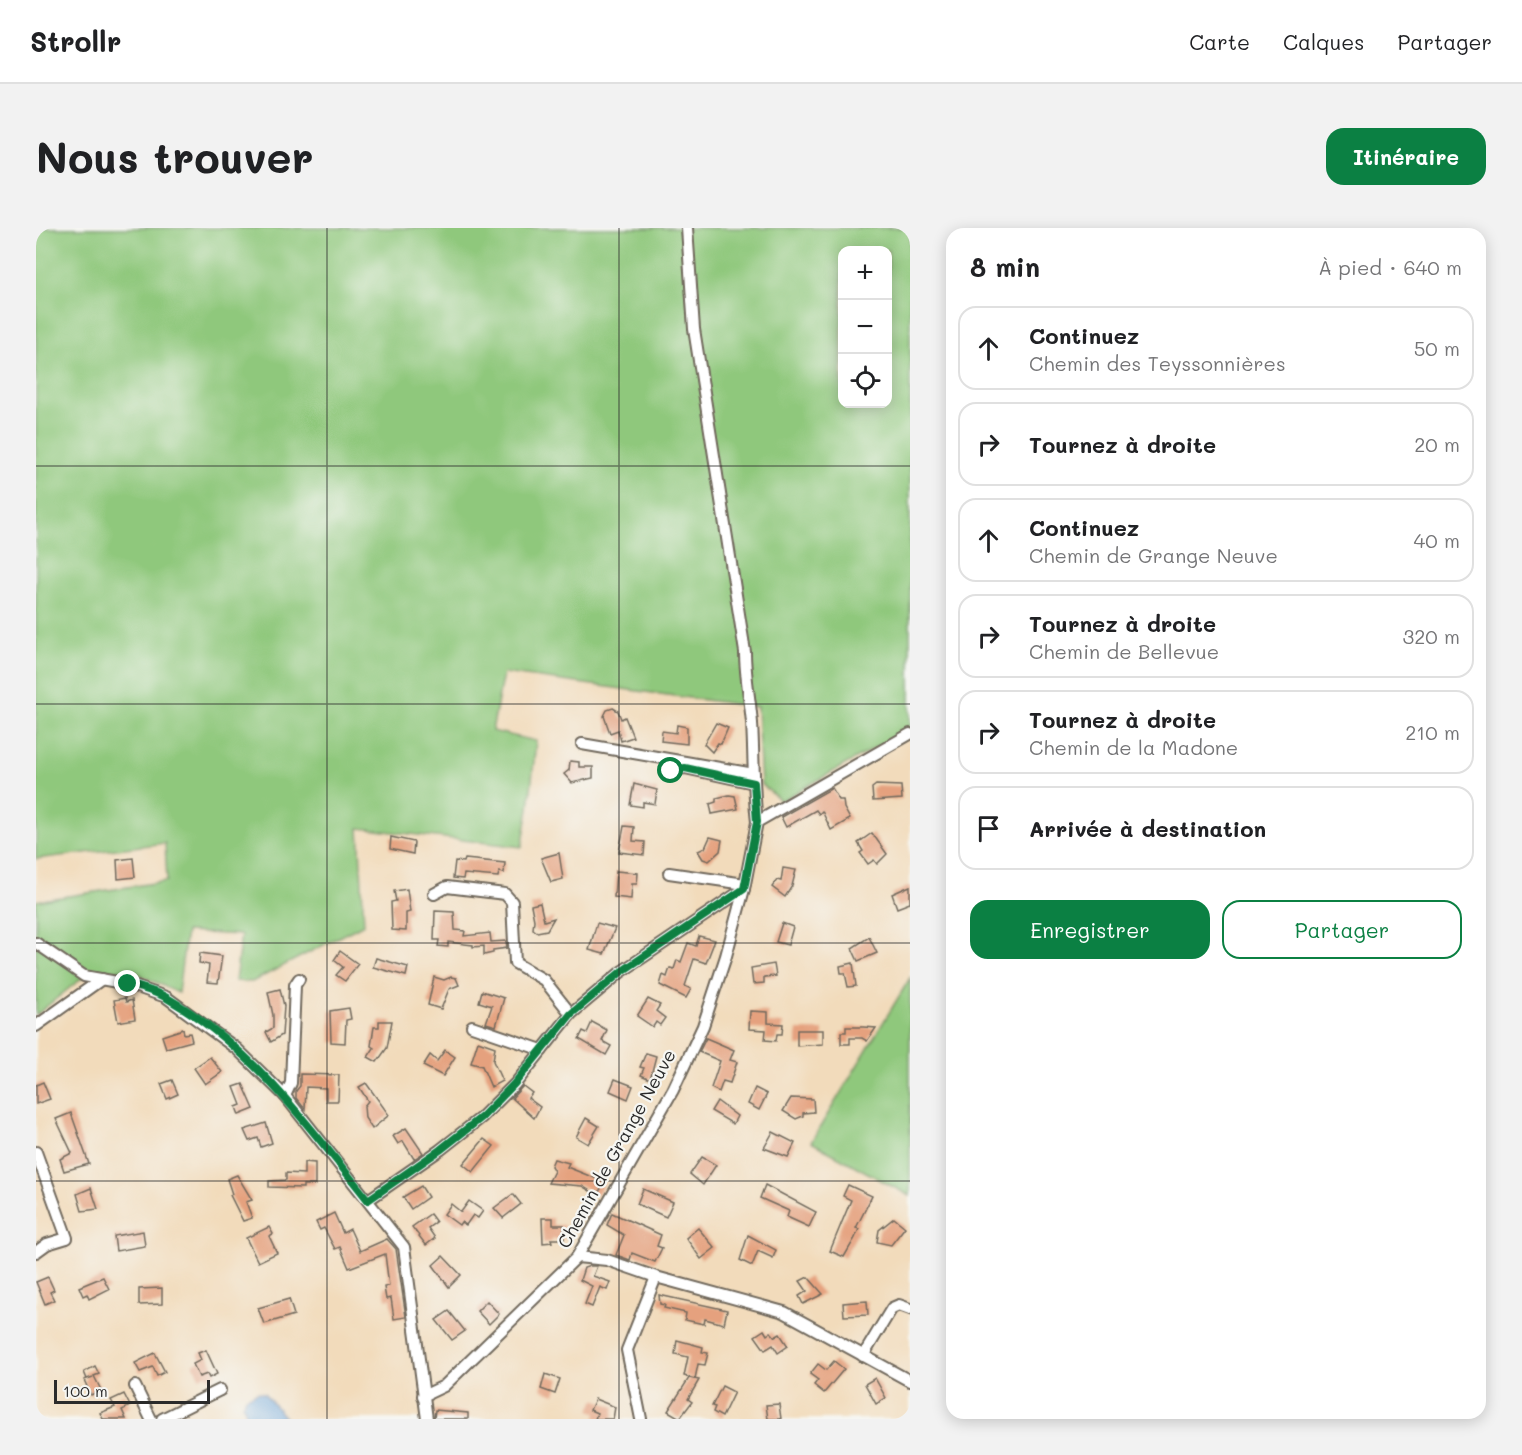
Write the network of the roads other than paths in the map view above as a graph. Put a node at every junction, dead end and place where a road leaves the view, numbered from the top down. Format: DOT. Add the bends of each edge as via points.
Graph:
graph roads {
  1 [pos="687,228"];
  2 [pos="910,734"];
  3 [pos="582,744"];
  4 [pos="671,771"];
  5 [pos="754,779"];
  6 [pos="757,822"];
  7 [pos="669,873"];
  8 [pos="744,887"];
  9 [pos="434,894"];
  10 [pos="36,944"];
  11 [pos="102,979"];
  12 [pos="299,979"];
  13 [pos="571,1014"];
  14 [pos="36,1026"];
  15 [pos="472,1026"];
  16 [pos="542,1050"];
  17 [pos="285,1096"];
  18 [pos="36,1152"];
  19 [pos="368,1200"];
  20 [pos="36,1252"];
  21 [pos="577,1257"];
  22 [pos="656,1277"];
  23 [pos="910,1309"];
  24 [pos="863,1356"];
  25 [pos="910,1381"];
  26 [pos="135,1386"];
  27 [pos="220,1390"];
  28 [pos="423,1396"];
  29 [pos="151,1419"];
  30 [pos="162,1419"];
  31 [pos="427,1419"];
  32 [pos="641,1419"];
  1 -- 5 [label="street, Chemin de Grange Neuve" via="694,328 745,652"];
  2 -- 6 [label="street"];
  3 -- 5 [label="street"];
  4 -- 5 [label="street" via="685,768"];
  5 -- 6 [label="street, Chemin de Grange Neuve"];
  6 -- 8 [label="street, Chemin de Grange Neuve"];
  7 -- 8 [label="street"];
  8 -- 13 [label="street" via="621,972"];
  8 -- 21 [label="street, Chemin de Grange Neuve" via="703,1026 678,1080"];
  9 -- 13 [label="street" via="447,887 505,894 512,903 515,963 544,980"];
  10 -- 11 [label="street" via="84,976"];
  11 -- 14 [label="street"];
  11 -- 17 [label="street" via="166,997 237,1049"];
  12 -- 17 [label="street" via="291,1083"];
  13 -- 16 [label="street"];
  15 -- 16 [label="street"];
  16 -- 19 [label="street" via="482,1117"];
  17 -- 19 [label="street"];
  18 -- 20 [label="street" via="67,1238"];
  19 -- 28 [label="street" via="404,1247"];
  21 -- 22 [label="street" via="607,1260"];
  21 -- 28 [label="street, Chemin de Grange Neuve" via="444,1386"];
  22 -- 24 [label="street" via="784,1312"];
  22 -- 32 [label="street" via="627,1350"];
  23 -- 24 [label="street" via="899,1305 892,1308"];
  24 -- 25 [label="street"];
  26 -- 29 [label="street"];
  27 -- 30 [label="street"];
  28 -- 31 [label="street"];
}
